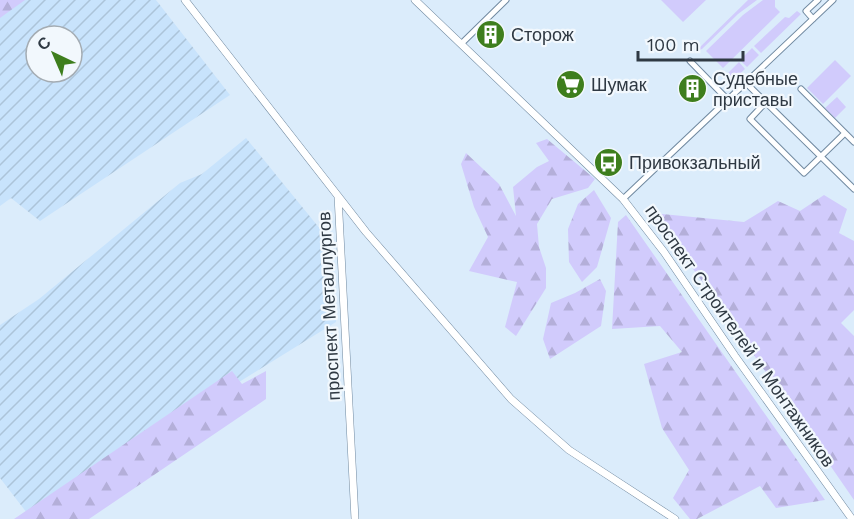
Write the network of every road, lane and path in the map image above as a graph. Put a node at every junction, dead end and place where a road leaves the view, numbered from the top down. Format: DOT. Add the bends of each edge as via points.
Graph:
graph roads {
  1 [pos="185,0"];
  2 [pos="414,0"];
  3 [pos="506,0"];
  4 [pos="818,0"];
  5 [pos="833,0"];
  6 [pos="826,7"];
  7 [pos="813,19"];
  8 [pos="461,44"];
  9 [pos="690,61"];
  10 [pos="746,83"];
  11 [pos="801,89"];
  12 [pos="728,100"];
  13 [pos="766,102"];
  14 [pos="845,133"];
  15 [pos="854,142"];
  16 [pos="822,156"];
  17 [pos="854,189"];
  18 [pos="338,196"];
  19 [pos="623,199"];
  20 [pos="355,519"];
  21 [pos="675,519"];
  22 [pos="852,519"];
  1 -- 18 [label="street, проспект Металлургов"];
  2 -- 8 [label="street, проспект Строителей и Монтажников"];
  3 -- 8 [label="street"];
  4 -- 6 [label="street"];
  4 -- 7 [label="street" via="806,11"];
  5 -- 6 [label="street, проспект Строителей и Монтажников"];
  6 -- 7 [label="street, проспект Строителей и Монтажников"];
  7 -- 10 [label="street, проспект Строителей и Монтажников"];
  8 -- 19 [label="street, проспект Строителей и Монтажников"];
  9 -- 12 [label="street"];
  10 -- 12 [label="street, проспект Строителей и Монтажников"];
  10 -- 13 [label="street"];
  11 -- 14 [label="street"];
  12 -- 19 [label="street, проспект Строителей и Монтажников"];
  13 -- 16 [label="street"];
  13 -- 16 [label="street" via="750,119 804,173"];
  14 -- 15 [label="street"];
  14 -- 16 [label="street"];
  16 -- 17 [label="street"];
  18 -- 20 [label="street, проспект Металлургов"];
  18 -- 21 [label="street" via="511,399 569,450"];
  19 -- 22 [label="street, проспект Строителей и Монтажников"];
}
